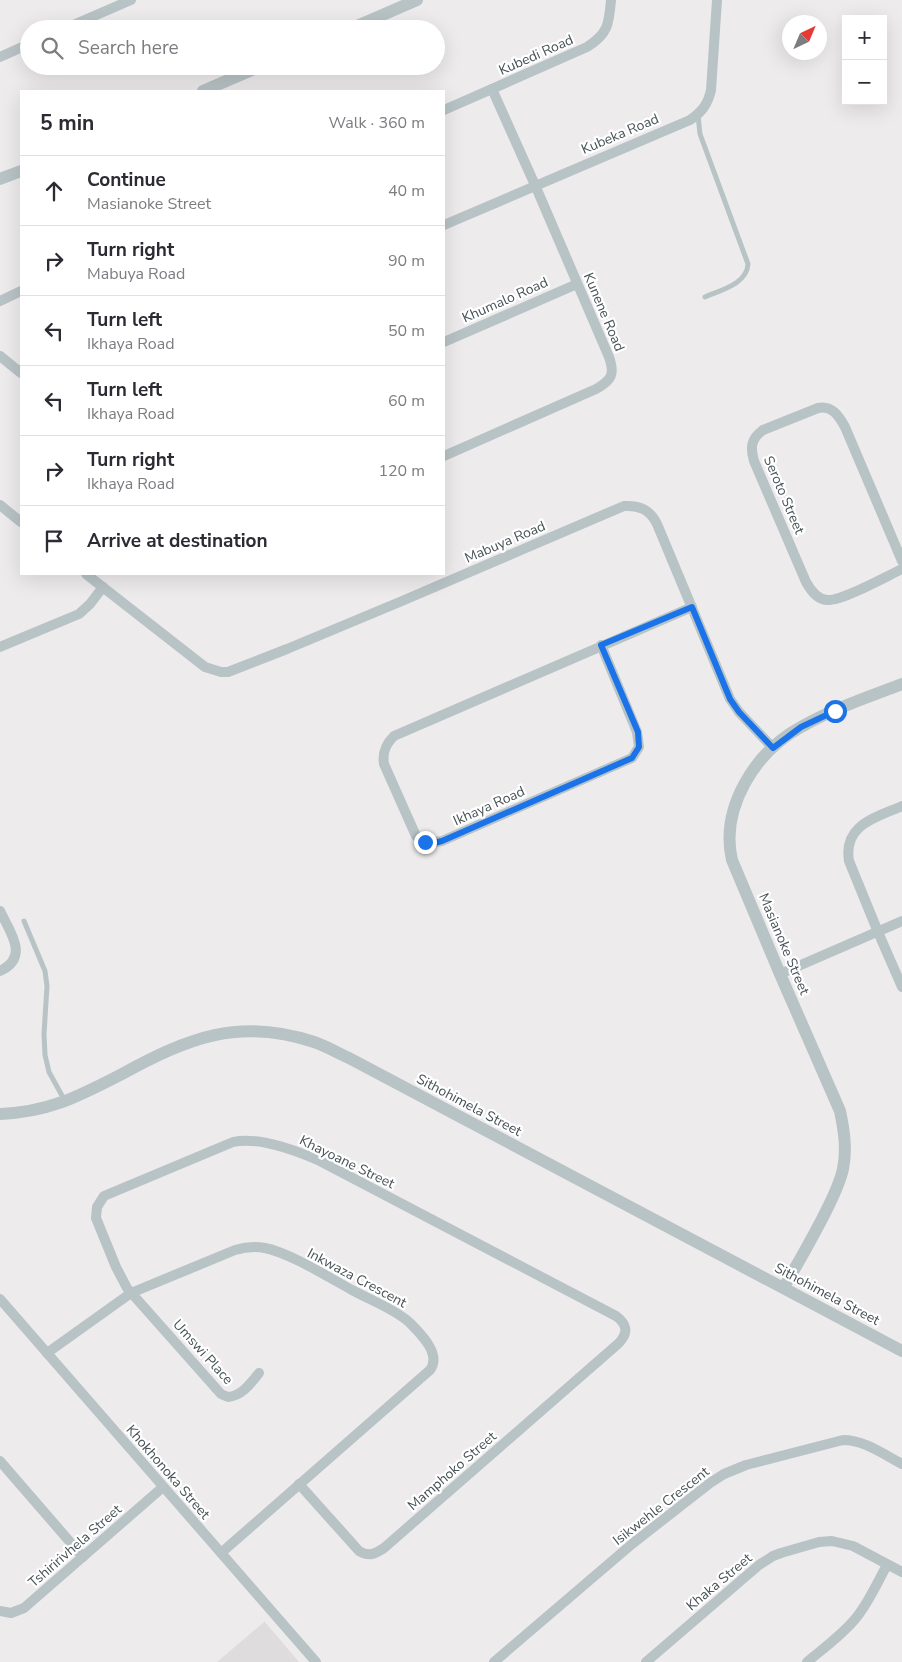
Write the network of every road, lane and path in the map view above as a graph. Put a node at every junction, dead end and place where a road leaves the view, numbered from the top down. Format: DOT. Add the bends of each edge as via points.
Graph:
graph roads {
  1 [pos="131,0"];
  2 [pos="417,0"];
  3 [pos="611,0"];
  4 [pos="717,0"];
  5 [pos="85,20"];
  6 [pos="371,20"];
  7 [pos="20,48"];
  8 [pos="0,56"];
  9 [pos="240,75"];
  10 [pos="492,89"];
  11 [pos="205,90"];
  12 [pos="445,110"];
  13 [pos="698,114"];
  14 [pos="20,170"];
  15 [pos="0,180"];
  16 [pos="535,185"];
  17 [pos="445,225"];
  18 [pos="577,284"];
  19 [pos="20,291"];
  20 [pos="705,297"];
  21 [pos="0,301"];
  22 [pos="445,342"];
  23 [pos="0,356"];
  24 [pos="20,372"];
  25 [pos="445,456"];
  26 [pos="0,505"];
  27 [pos="20,521"];
  28 [pos="902,561"];
  29 [pos="902,569"];
  30 [pos="87,575"];
  31 [pos="103,587"];
  32 [pos="692,607"];
  33 [pos="601,645"];
  34 [pos="0,647"];
  35 [pos="902,684"];
  36 [pos="773,748"];
  37 [pos="902,806"];
  38 [pos="0,911"];
  39 [pos="24,921"];
  40 [pos="902,921"];
  41 [pos="878,932"];
  42 [pos="0,971"];
  43 [pos="780,974"];
  44 [pos="902,986"];
  45 [pos="65,1101"];
  46 [pos="0,1114"];
  47 [pos="784,1287"];
  48 [pos="131,1293"];
  49 [pos="0,1299"];
  50 [pos="625,1335"];
  51 [pos="902,1350"];
  52 [pos="47,1353"];
  53 [pos="259,1373"];
  54 [pos="0,1461"];
  55 [pos="902,1464"];
  56 [pos="299,1484"];
  57 [pos="163,1487"];
  58 [pos="220,1553"];
  59 [pos="83,1557"];
  60 [pos="887,1565"];
  61 [pos="902,1572"];
  62 [pos="0,1611"];
  63 [pos="316,1662"];
  64 [pos="494,1662"];
  65 [pos="646,1662"];
  66 [pos="807,1662"];
  1 -- 5 [label="street"];
  2 -- 6 [label="street"];
  3 -- 10 [label="street, Kubedi Road" via="609,22 598,40"];
  4 -- 13 [label="street" via="711,90"];
  7 -- 8 [label="street"];
  9 -- 11 [label="street"];
  10 -- 12 [label="street, Kubedi Road"];
  10 -- 16 [label="street, Kunene Road"];
  13 -- 16 [label="street, Kubeka Road"];
  13 -- 20 [label="lane" via="700,134 748,264 742,278"];
  14 -- 15 [label="street"];
  16 -- 17 [label="street, Kubeka Road"];
  16 -- 18 [label="street, Kunene Road"];
  18 -- 22 [label="street, Khumalo Road"];
  18 -- 25 [label="street, Kunene Road" via="612,364 608,381"];
  19 -- 21 [label="street"];
  23 -- 24 [label="street"];
  26 -- 27 [label="street"];
  28 -- 29 [label="street, Seroto Street" via="845,427 835,412 818,408 757,434 751,446 754,461 806,582 815,594 822,599 842,598"];
  30 -- 31 [label="street, Mabuya Road"];
  31 -- 32 [label="street, Mabuya Road" via="205,667 228,672 632,505 648,511 653,517"];
  31 -- 34 [label="street" via="79,614"];
  32 -- 33 [label="street, Ikhaya Road"];
  32 -- 36 [label="street, Mabuya Road" via="730,699"];
  33 -- 33 [label="street, Ikhaya Road" via="398,733 390,740 384,753 384,764 416,836 429,843 442,841 632,758 639,747 638,732"];
  35 -- 36 [label="street, Masianoke Street" via="801,727"];
  36 -- 43 [label="street, Masianoke Street" via="751,774 739,796 729,837 732,860"];
  37 -- 41 [label="street" via="860,825 847,850"];
  38 -- 42 [label="street" via="17,953 11,964"];
  39 -- 45 [label="lane" via="45,971 45,1055 49,1072"];
  40 -- 41 [label="street"];
  41 -- 43 [label="street"];
  41 -- 44 [label="street"];
  43 -- 47 [label="street, Masianoke Street" via="840,1111 845,1142 843,1168 836,1192"];
  45 -- 46 [label="street, Sithohimela Street" via="30,1112"];
  45 -- 47 [label="street, Sithohimela Street" via="169,1050 204,1038 240,1031 290,1036 316,1043 349,1058"];
  47 -- 51 [label="street, Sithohimela Street"];
  48 -- 50 [label="street, Khayoane Street" via="116,1267 96,1218 96,1210 104,1196 225,1144 251,1140 320,1161 616,1316 625,1324"];
  48 -- 52 [label="street, Inkwaza Crescent"];
  48 -- 53 [label="street, Umswi Place" via="221,1394 228,1398 235,1396"];
  48 -- 56 [label="street, Inkwaza Crescent" via="235,1250 265,1248 293,1259 400,1315 417,1331 434,1356 430,1370"];
  49 -- 52 [label="street, Khokhonoka Street"];
  50 -- 56 [label="street, Mamphoko Street" via="376,1553 366,1555 359,1551"];
  52 -- 57 [label="street, Khokhonoka Street"];
  54 -- 59 [label="street"];
  55 -- 64 [label="street, Isikwehle Crescent" via="865,1444 842,1440 724,1474 632,1544"];
  56 -- 58 [label="street, Inkwaza Crescent"];
  57 -- 58 [label="street, Khokhonoka Street"];
  57 -- 59 [label="street, Tshiririvhela Street"];
  58 -- 63 [label="street, Khokhonoka Street"];
  59 -- 62 [label="street, Tshiririvhela Street" via="24,1608 11,1614"];
  60 -- 61 [label="street, Khaka Street"];
  60 -- 65 [label="street, Khaka Street" via="853,1546 832,1541 772,1556"];
  60 -- 66 [label="street" via="856,1618"];
}
